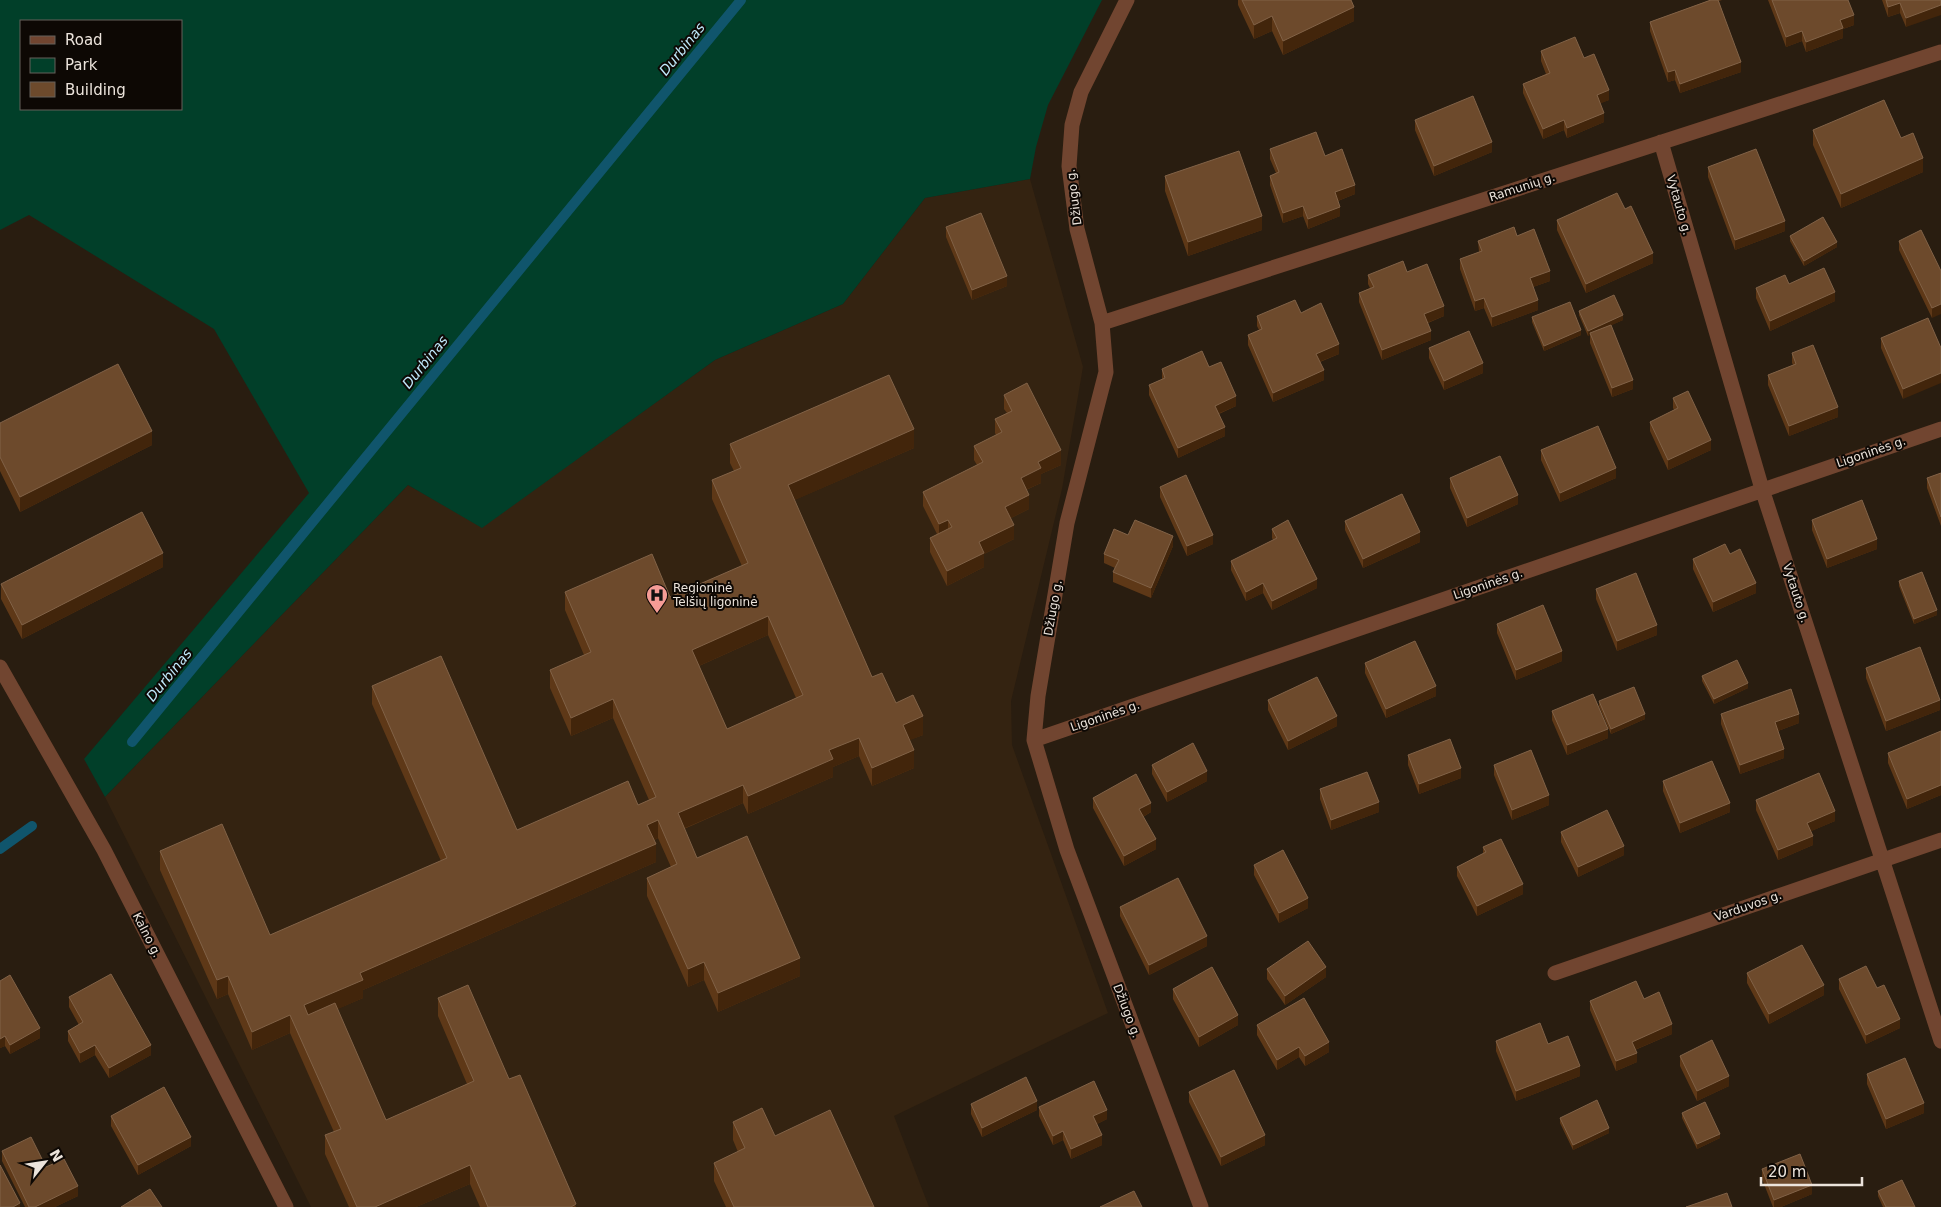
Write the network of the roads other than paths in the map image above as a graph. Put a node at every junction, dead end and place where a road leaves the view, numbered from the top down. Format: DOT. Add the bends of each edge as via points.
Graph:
graph roads {
  1 [pos="1127,0"];
  2 [pos="1941,52"];
  3 [pos="1661,142"];
  4 [pos="1102,323"];
  5 [pos="1941,429"];
  6 [pos="1762,489"];
  7 [pos="0,668"];
  8 [pos="1034,740"];
  9 [pos="1941,840"];
  10 [pos="1883,859"];
  11 [pos="1556,973"];
  12 [pos="1941,1041"];
  13 [pos="286,1207"];
  14 [pos="1200,1207"];
  1 -- 4 [label="street, Džiugo g." via="1081,92 1069,166 1077,229"];
  2 -- 3 [label="street, Ramunių g."];
  3 -- 4 [label="street, Ramunių g."];
  3 -- 6 [label="street, Vytauto g."];
  4 -- 8 [label="street, Džiugo g." via="1106,372 1067,524 1038,696"];
  5 -- 6 [label="street, Ligoninės g."];
  6 -- 8 [label="street, Ligoninės g."];
  6 -- 10 [label="street, Vytauto g."];
  7 -- 13 [label="street, Kalno g." via="104,850"];
  8 -- 14 [label="street, Džiugo g." via="1067,850"];
  9 -- 10 [label="street, Varduvos g."];
  10 -- 11 [label="street, Varduvos g."];
  10 -- 12 [label="street, Vytauto g."];
}
